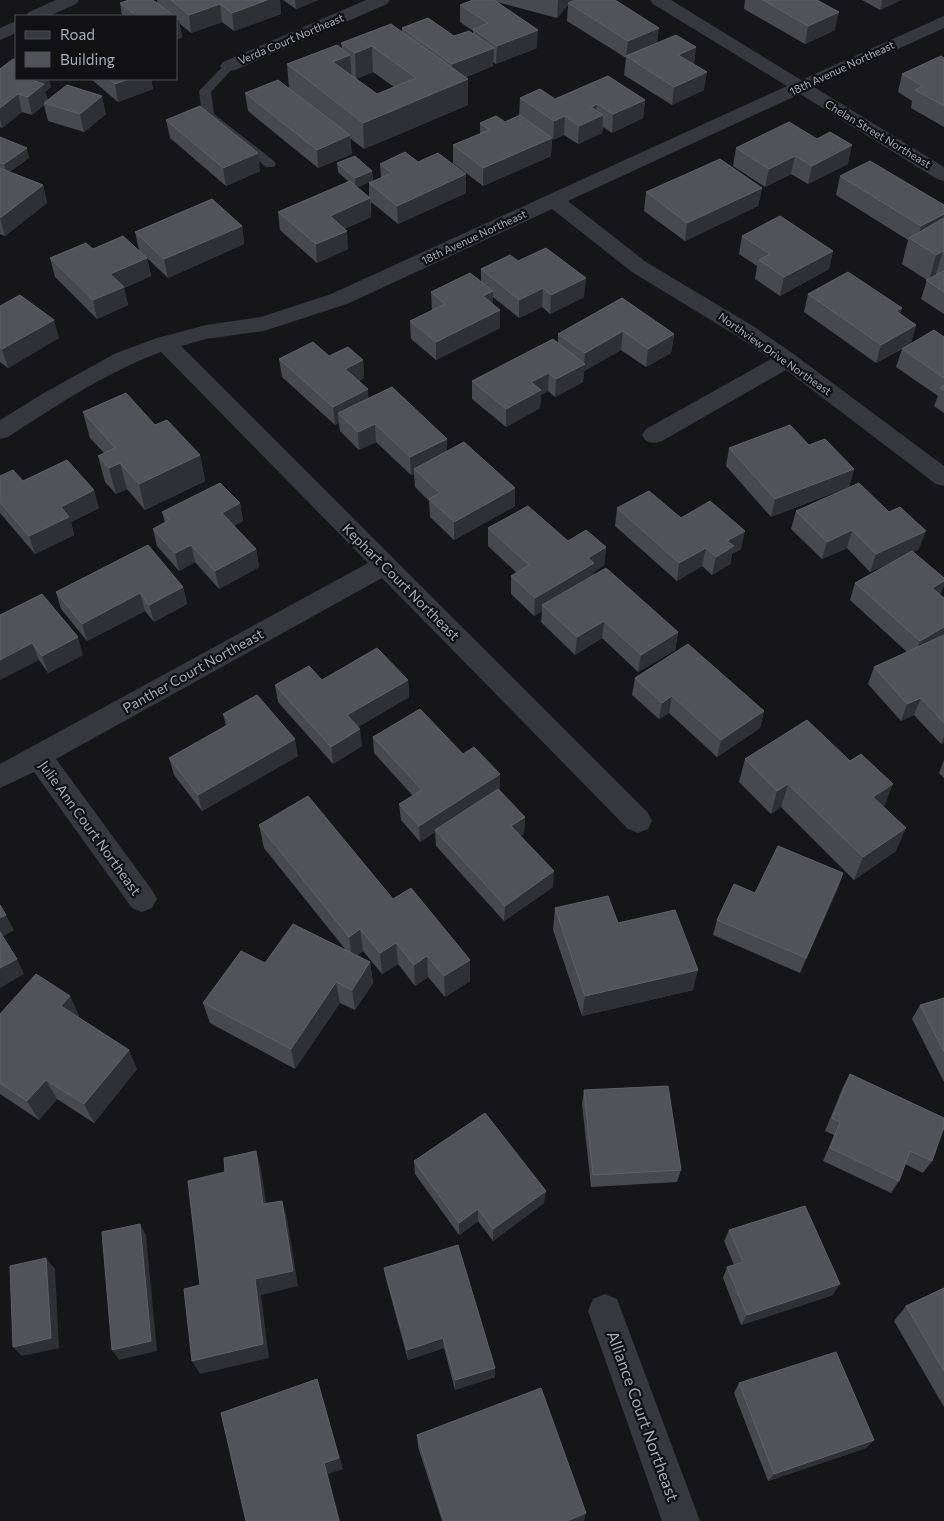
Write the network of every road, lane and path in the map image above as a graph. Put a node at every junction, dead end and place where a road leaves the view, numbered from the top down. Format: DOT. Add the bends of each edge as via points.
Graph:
graph roads {
  1 [pos="70,0"];
  2 [pos="381,0"];
  3 [pos="658,0"];
  4 [pos="37,15"];
  5 [pos="944,21"];
  6 [pos="15,27"];
  7 [pos="0,35"];
  8 [pos="229,66"];
  9 [pos="801,87"];
  10 [pos="270,164"];
  11 [pos="944,175"];
  12 [pos="554,200"];
  13 [pos="165,343"];
  14 [pos="787,360"];
  15 [pos="0,432"];
  16 [pos="654,435"];
  17 [pos="944,478"];
  18 [pos="385,565"];
  19 [pos="38,756"];
  20 [pos="0,777"];
  21 [pos="638,821"];
  22 [pos="142,899"];
  23 [pos="605,1311"];
  24 [pos="681,1521"];
  1 -- 4 [label="street"];
  2 -- 8 [label="street, Verda Court Northeast"];
  3 -- 9 [label="street, Chelan Street Northeast"];
  5 -- 9 [label="street, 18th Avenue Northeast"];
  6 -- 7 [label="street"];
  8 -- 10 [label="lane" via="205,91 208,115"];
  9 -- 11 [label="street, Chelan Street Northeast"];
  9 -- 12 [label="street, 18th Avenue Northeast"];
  12 -- 13 [label="street, 18th Avenue Northeast" via="339,299 264,324 206,332"];
  12 -- 14 [label="street, Northview Drive Northeast" via="640,267"];
  13 -- 15 [label="street, 18th Avenue Northeast" via="86,377"];
  13 -- 18 [label="street, Kephart Court Northeast"];
  14 -- 16 [label="street"];
  14 -- 17 [label="street, Northview Drive Northeast"];
  18 -- 19 [label="street, Panther Court Northeast"];
  18 -- 21 [label="street, Kephart Court Northeast"];
  19 -- 20 [label="street, Panther Court Northeast"];
  19 -- 22 [label="street, Julie Ann Court Northeast"];
  23 -- 24 [label="street, Alliance Court Northeast"];
}
